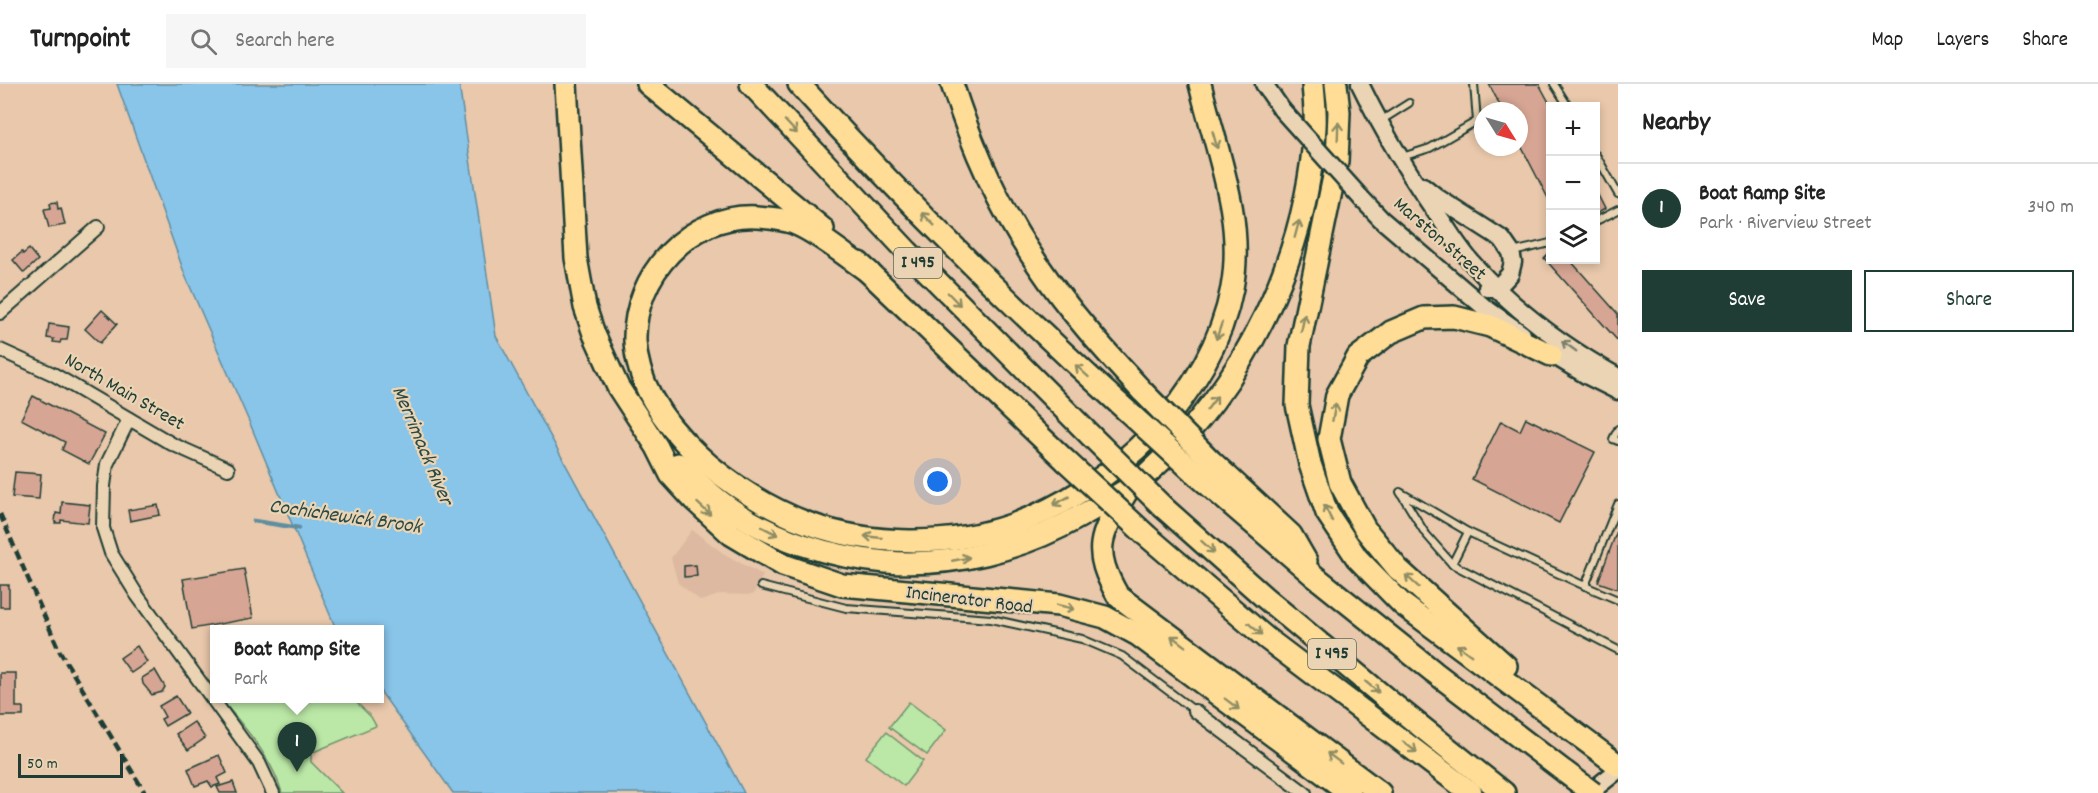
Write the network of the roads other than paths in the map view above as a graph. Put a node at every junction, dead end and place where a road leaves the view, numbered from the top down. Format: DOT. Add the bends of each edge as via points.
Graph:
graph roads {
  1 [pos="566,84"];
  2 [pos="648,84"];
  3 [pos="751,84"];
  4 [pos="799,84"];
  5 [pos="952,84"];
  6 [pos="1200,84"];
  7 [pos="1264,84"];
  8 [pos="1313,84"];
  9 [pos="1336,84"];
  10 [pos="1360,84"];
  11 [pos="1474,84"];
  12 [pos="1554,84"];
  13 [pos="1565,102"];
  14 [pos="1409,103"];
  15 [pos="1379,122"];
  16 [pos="1597,156"];
  17 [pos="1402,164"];
  18 [pos="1618,194"];
  19 [pos="1618,210"];
  20 [pos="1600,219"];
  21 [pos="99,227"];
  22 [pos="1546,244"];
  23 [pos="1511,252"];
  24 [pos="869,272"];
  25 [pos="1449,276"];
  26 [pos="1497,288"];
  27 [pos="0,313"];
  28 [pos="0,350"];
  29 [pos="1551,355"];
  30 [pos="1618,377"];
  31 [pos="1618,391"];
  32 [pos="129,419"];
  33 [pos="1618,429"];
  34 [pos="1618,441"];
  35 [pos="657,447"];
  36 [pos="1204,468"];
  37 [pos="228,470"];
  38 [pos="1128,490"];
  39 [pos="1618,504"];
  40 [pos="1468,532"];
  41 [pos="1452,564"];
  42 [pos="761,586"];
  43 [pos="1585,586"];
  44 [pos="1618,600"];
  45 [pos="1618,650"];
  46 [pos="210,696"];
  47 [pos="215,703"];
  48 [pos="1196,711"];
  49 [pos="1595,747"];
  50 [pos="1618,765"];
  51 [pos="1618,770"];
  52 [pos="273,793"];
  53 [pos="1305,793"];
  54 [pos="1350,793"];
  55 [pos="1380,793"];
  56 [pos="1472,793"];
  57 [pos="1504,793"];
  58 [pos="1591,793"];
  1 -- 35 [label="highway" via="576,258 585,307 618,387"];
  2 -- 24 [label="highway" via="812,219"];
  3 -- 57 [label="highway, I 495, one-way, bridge" via="907,251 1164,508 1264,597"];
  36 -- 4 [label="highway, I 495, one-way, bridge" via="1126,410 1059,349 879,170"];
  5 -- 36 [label="highway, bridge" via="990,183 1038,265"];
  6 -- 24 [label="highway, one-way" via="1234,225 1236,256 1226,314 1204,366 1179,403 1132,452 1068,498 1012,525 957,537 903,540 842,532 807,523 750,496 699,456 663,415 639,365 636,317 640,298 656,271 676,246 696,231 745,216 796,224"];
  7 -- 25 [label="main road, Marston Street, bridge" via="1282,110 1381,219"];
  38 -- 8 [label="highway, one-way" via="1155,467 1209,408 1229,381 1268,309 1306,195 1315,124"];
  49 -- 9 [label="highway, one-way" via="1402,604 1357,558 1327,513 1310,464 1297,405 1299,345 1337,162"];
  10 -- 15 [label="main road, Marston Street"];
  11 -- 17 [label="lane" via="1477,121"];
  12 -- 13 [label="lane"];
  14 -- 15 [label="lane"];
  15 -- 17 [label="main road, Marston Street"];
  16 -- 18 [label="lane"];
  17 -- 23 [label="main road" via="1438,198 1502,239"];
  17 -- 26 [label="main road, Marston Street" via="1473,264"];
  19 -- 20 [label="lane"];
  21 -- 27 [label="street"];
  22 -- 23 [label="lane"];
  23 -- 26 [label="main road" via="1510,274"];
  24 -- 56 [label="highway, one-way, bridge" via="1147,536 1266,638"];
  25 -- 26 [label="main road" via="1478,288"];
  25 -- 29 [label="main road, Marston Street" via="1484,307"];
  30 -- 26 [label="main road, Marston Street, one-way" via="1568,346"];
  28 -- 32 [label="street, North Main Street" via="53,374"];
  29 -- 31 [label="main road, Marston Street"];
  49 -- 29 [label="highway, one-way" via="1398,569 1365,529 1340,483 1329,439 1337,395 1358,357 1391,332 1424,318 1454,316 1490,326"];
  32 -- 37 [label="street, North Main Street"];
  32 -- 46 [label="street" via="107,464 104,486 104,528 111,553"];
  33 -- 34 [label="lane" via="1613,439"];
  35 -- 38 [label="highway, one-way" via="726,506 766,530 803,544 868,560 900,563 943,562 1008,548 1060,528"];
  35 -- 54 [label="highway, one-way" via="671,475 693,499 731,534 783,565 842,585 1059,605 1105,617 1138,635"];
  36 -- 58 [label="highway, I 495, bridge" via="1313,575"];
  55 -- 38 [label="highway, one-way" via="1118,596 1106,574 1100,549 1108,523"];
  39 -- 43 [label="lane"];
  40 -- 41 [label="lane"];
  40 -- 41 [label="lane" via="1400,492 1425,533"];
  40 -- 43 [label="lane"];
  41 -- 45 [label="lane"];
  42 -- 48 [label="lane, Incinerator Road" via="846,608 991,619 1082,639 1122,656"];
  43 -- 44 [label="lane"];
  47 -- 52 [label="street" via="259,763"];
  48 -- 53 [label="street, Incinerator Road"];
  49 -- 50 [label="highway"];
  51 -- 58 [label="main road"];
}
